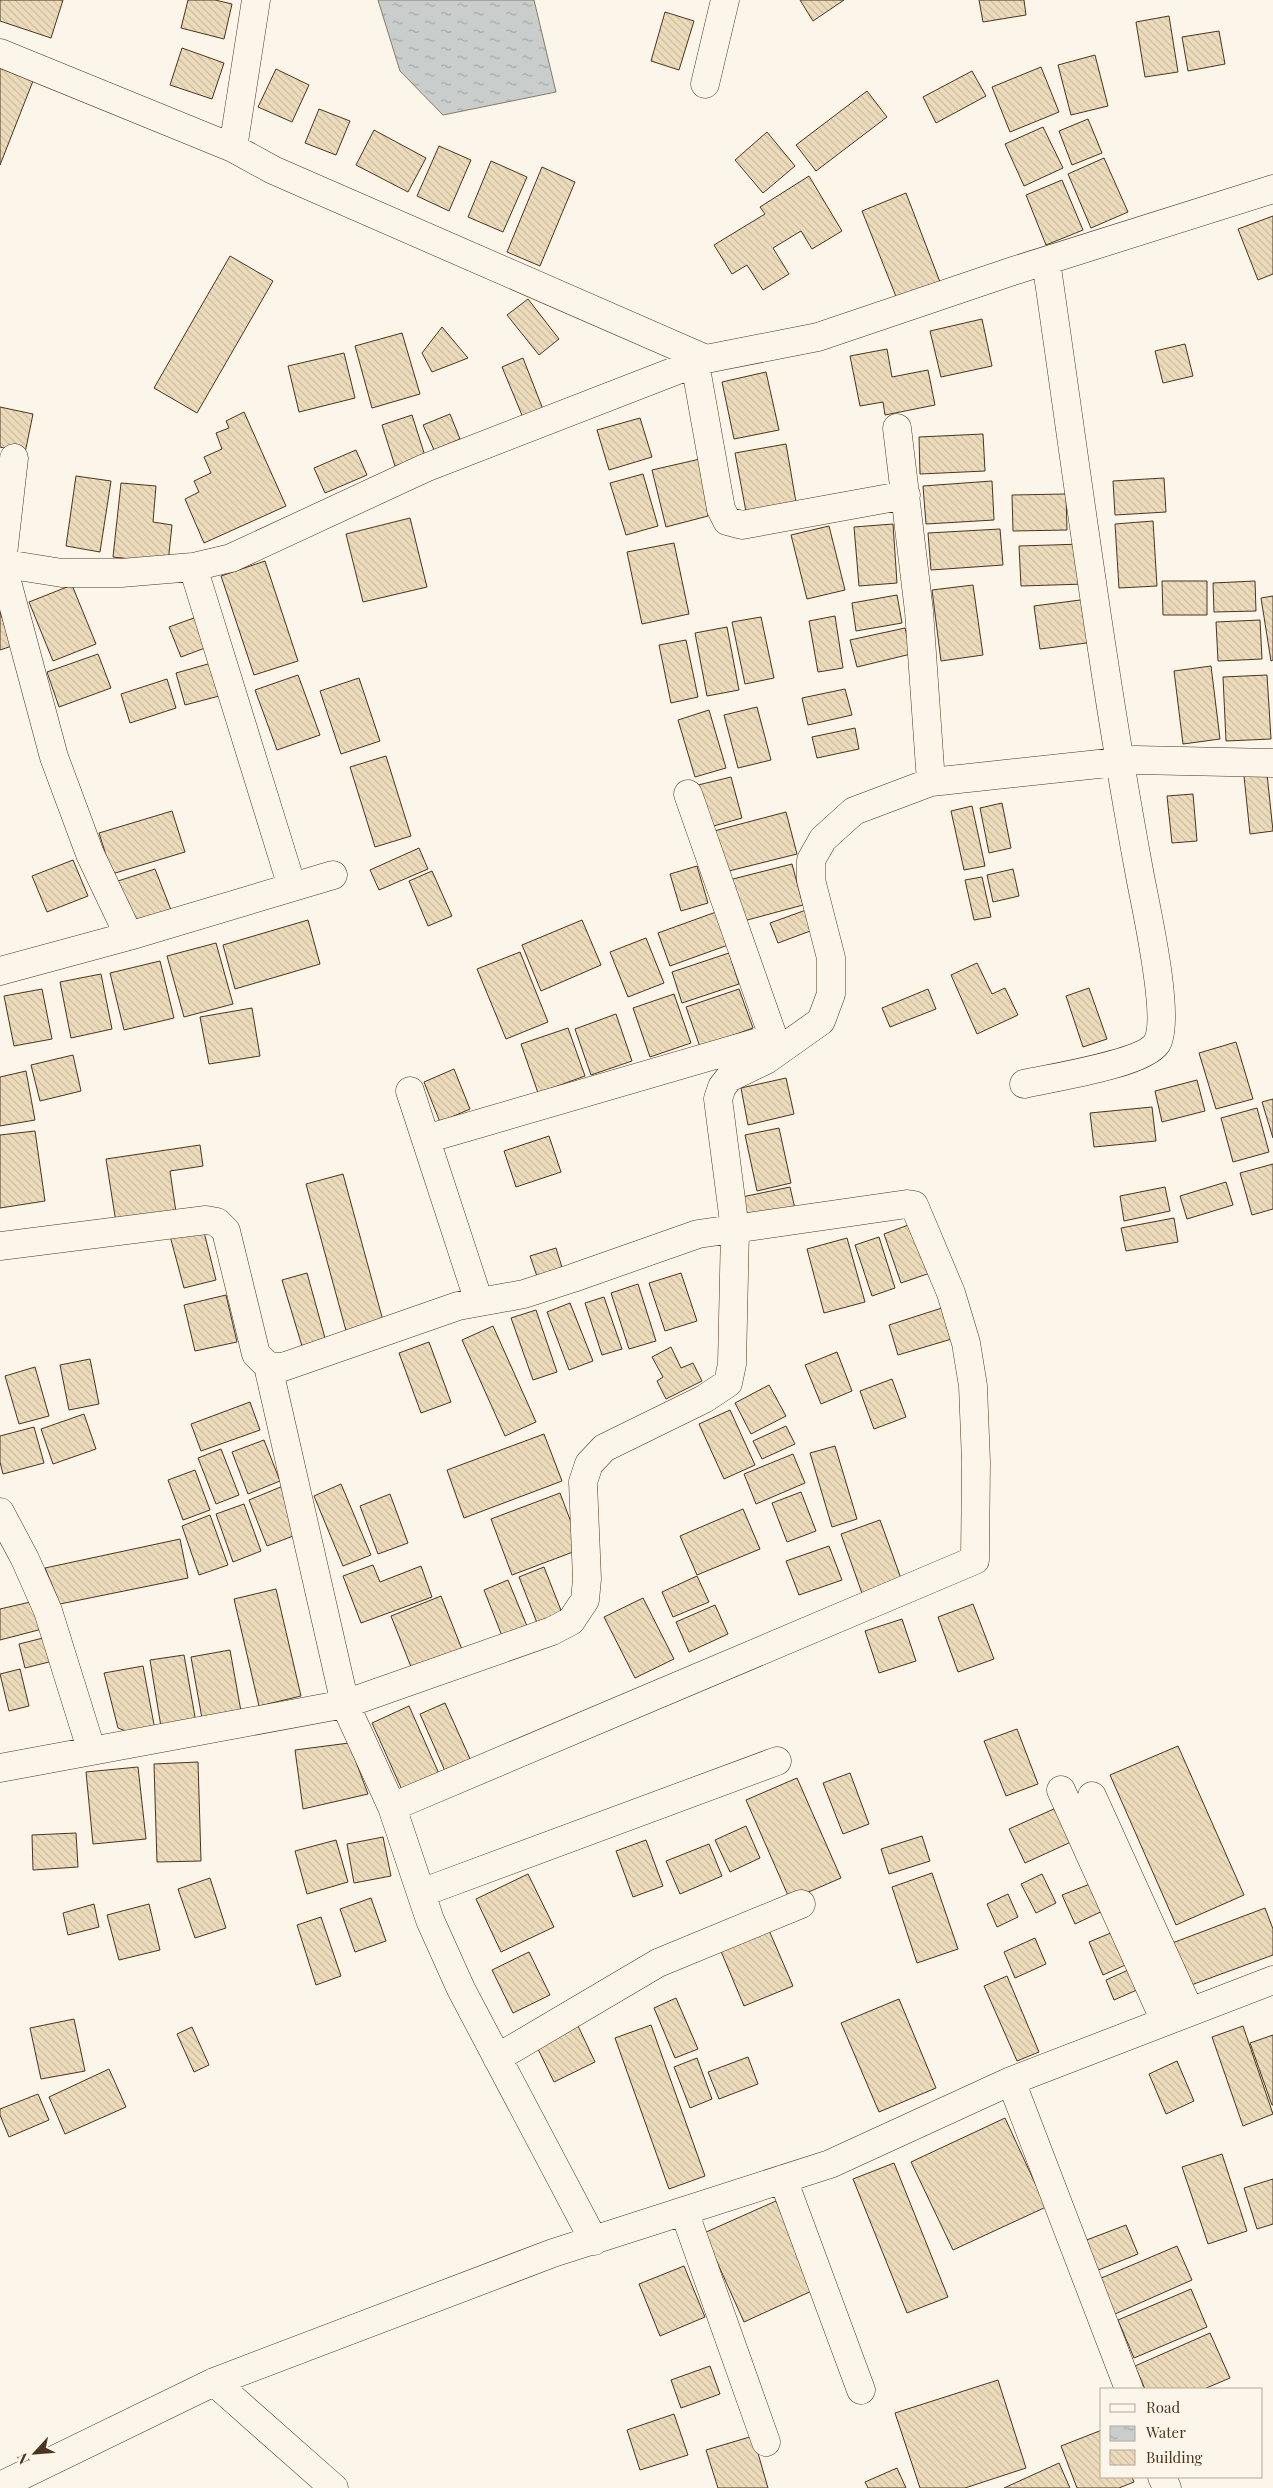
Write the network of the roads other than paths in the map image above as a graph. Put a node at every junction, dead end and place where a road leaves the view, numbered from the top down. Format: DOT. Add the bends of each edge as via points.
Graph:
graph roads {
  1 [pos="256,0"];
  2 [pos="725,0"];
  3 [pos="0,52"];
  4 [pos="705,84"];
  5 [pos="233,148"];
  6 [pos="1273,189"];
  7 [pos="1046,261"];
  8 [pos="700,361"];
  9 [pos="897,428"];
  10 [pos="14,458"];
  11 [pos="906,495"];
  12 [pos="1,563"];
  13 [pos="193,568"];
  14 [pos="1119,762"];
  15 [pos="1273,763"];
  16 [pos="931,782"];
  17 [pos="688,794"];
  18 [pos="333,875"];
  19 [pos="292,887"];
  20 [pos="129,936"];
  21 [pos="0,971"];
  22 [pos="776,1045"];
  23 [pos="1024,1084"];
  24 [pos="410,1091"];
  25 [pos="426,1139"];
  26 [pos="735,1230"];
  27 [pos="0,1246"];
  28 [pos="479,1302"];
  29 [pos="268,1366"];
  30 [pos="0,1512"];
  31 [pos="345,1704"];
  32 [pos="91,1750"];
  33 [pos="777,1761"];
  34 [pos="0,1768"];
  35 [pos="1061,1790"];
  36 [pos="1092,1796"];
  37 [pos="392,1807"];
  38 [pos="421,1893"];
  39 [pos="801,1904"];
  40 [pos="1271,1987"];
  41 [pos="1177,2016"];
  42 [pos="497,2058"];
  43 [pos="1011,2081"];
  44 [pos="783,2179"];
  45 [pos="684,2211"];
  46 [pos="594,2240"];
  47 [pos="214,2382"];
  48 [pos="1129,2388"];
  49 [pos="861,2390"];
  50 [pos="766,2442"];
  51 [pos="0,2486"];
  52 [pos="334,2488"];
  1 -- 5 [label="street"];
  2 -- 4 [label="street"];
  3 -- 5 [label="street"];
  5 -- 8 [label="street" via="273,170"];
  6 -- 7 [label="street"];
  7 -- 8 [label="street" via="818,337"];
  7 -- 14 [label="street"];
  8 -- 11 [label="street" via="720,509 727,521 742,525"];
  8 -- 13 [label="street" via="425,468 231,558"];
  9 -- 11 [label="street"];
  10 -- 12 [label="street"];
  11 -- 16 [label="street" via="919,611"];
  12 -- 13 [label="street" via="62,573"];
  12 -- 20 [label="street" via="54,757 90,854"];
  13 -- 19 [label="street"];
  14 -- 15 [label="street"];
  14 -- 16 [label="street"];
  14 -- 23 [label="street" via="1159,974 1161,1026 1156,1043 1143,1055"];
  16 -- 22 [label="street" via="854,811 823,839 811,860 811,880 831,958 831,994 821,1021"];
  17 -- 22 [label="street"];
  18 -- 19 [label="street"];
  19 -- 20 [label="street"];
  20 -- 21 [label="street"];
  22 -- 25 [label="street"];
  22 -- 26 [label="street" via="766,1060 729,1078 718,1099"];
  24 -- 25 [label="street"];
  25 -- 28 [label="street"];
  26 -- 28 [label="street" via="698,1234 524,1294"];
  26 -- 31 [label="street" via="732,1364 728,1383 704,1399 604,1448 589,1464 583,1482 586,1593 585,1600 571,1620 552,1631"];
  26 -- 37 [label="street" via="914,1205 951,1293 966,1343 973,1386 974,1560"];
  27 -- 29 [label="street" via="206,1220 217,1222 226,1231 256,1354"];
  28 -- 29 [label="street" via="458,1306 283,1367"];
  29 -- 31 [label="street"];
  30 -- 32 [label="street" via="48,1611"];
  31 -- 32 [label="street"];
  31 -- 37 [label="street"];
  32 -- 34 [label="street"];
  33 -- 38 [label="street"];
  35 -- 41 [label="street"];
  36 -- 41 [label="street"];
  37 -- 38 [label="street"];
  38 -- 42 [label="street" via="461,1990"];
  39 -- 42 [label="street" via="658,1963"];
  40 -- 41 [label="street"];
  41 -- 43 [label="street"];
  42 -- 46 [label="street"];
  43 -- 44 [label="street" via="830,2164"];
  43 -- 48 [label="street"];
  44 -- 45 [label="street"];
  44 -- 49 [label="street"];
  45 -- 46 [label="street"];
  45 -- 50 [label="street"];
  46 -- 47 [label="street"];
  47 -- 51 [label="street"];
  47 -- 52 [label="street"];
}
